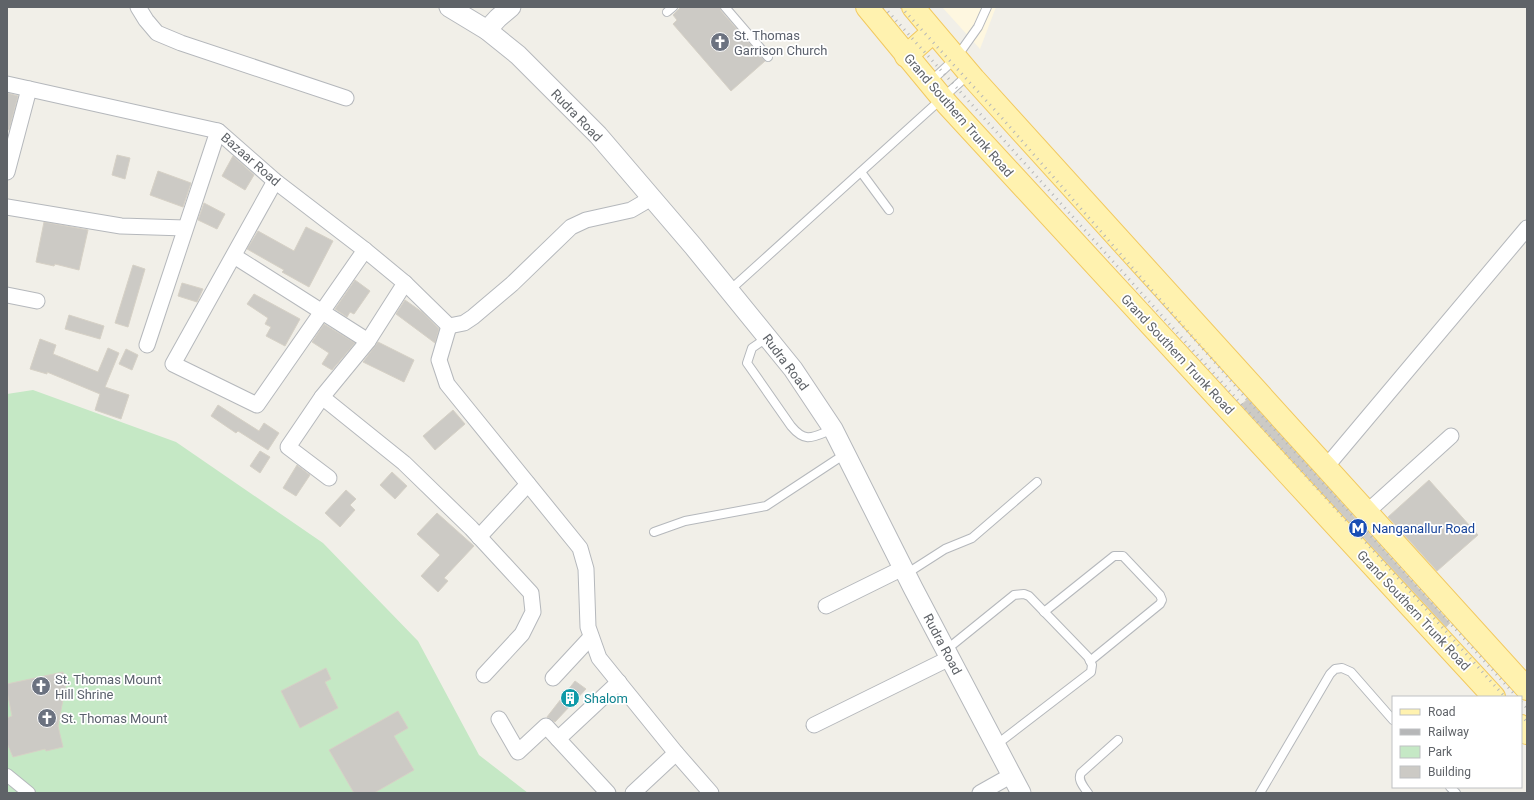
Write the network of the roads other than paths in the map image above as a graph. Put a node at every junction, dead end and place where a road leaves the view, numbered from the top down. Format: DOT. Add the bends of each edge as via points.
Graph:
graph roads {
  1 [pos="138,7"];
  2 [pos="449,7"];
  3 [pos="511,7"];
  4 [pos="725,7"];
  5 [pos="867,7"];
  6 [pos="912,7"];
  7 [pos="987,7"];
  8 [pos="487,30"];
  9 [pos="933,32"];
  10 [pos="906,56"];
  11 [pos="768,57"];
  12 [pos="963,66"];
  13 [pos="7,84"];
  14 [pos="29,89"];
  15 [pos="935,91"];
  16 [pos="346,98"];
  17 [pos="218,131"];
  18 [pos="7,172"];
  19 [pos="861,172"];
  20 [pos="275,181"];
  21 [pos="651,197"];
  22 [pos="7,207"];
  23 [pos="888,210"];
  24 [pos="186,228"];
  25 [pos="1527,228"];
  26 [pos="365,250"];
  27 [pos="234,256"];
  28 [pos="405,283"];
  29 [pos="730,290"];
  30 [pos="7,295"];
  31 [pos="37,301"];
  32 [pos="323,312"];
  33 [pos="449,326"];
  34 [pos="768,337"];
  35 [pos="368,341"];
  36 [pos="146,345"];
  37 [pos="322,397"];
  38 [pos="832,429"];
  39 [pos="1451,436"];
  40 [pos="845,454"];
  41 [pos="1326,467"];
  42 [pos="329,478"];
  43 [pos="1037,482"];
  44 [pos="528,484"];
  45 [pos="1367,512"];
  46 [pos="654,532"];
  47 [pos="479,537"];
  48 [pos="905,571"];
  49 [pos="826,606"];
  50 [pos="1044,612"];
  51 [pos="592,637"];
  52 [pos="948,654"];
  53 [pos="1090,661"];
  54 [pos="484,675"];
  55 [pos="553,678"];
  56 [pos="619,682"];
  57 [pos="1527,689"];
  58 [pos="1493,696"];
  59 [pos="499,719"];
  60 [pos="1392,719"];
  61 [pos="814,725"];
  62 [pos="558,739"];
  63 [pos="1118,740"];
  64 [pos="996,745"];
  65 [pos="676,753"];
  66 [pos="7,775"];
  67 [pos="1012,775"];
  68 [pos="29,793"];
  69 [pos="608,793"];
  70 [pos="633,793"];
  71 [pos="711,793"];
  72 [pos="980,793"];
  73 [pos="1021,793"];
  74 [pos="1088,793"];
  75 [pos="1260,793"];
  1 -- 16 [label="street" via="157,34"];
  2 -- 8 [label="street, Rudra Road"];
  3 -- 8 [label="street"];
  4 -- 11 [label="lane"];
  5 -- 10 [label="main road, Grand Southern Trunk Road"];
  6 -- 9 [label="main road"];
  7 -- 12 [label="lane"];
  8 -- 21 [label="street, Rudra Road" via="518,54 598,135"];
  9 -- 10 [label="main road"];
  9 -- 12 [label="main road"];
  10 -- 15 [label="main road, Grand Southern Trunk Road"];
  12 -- 15 [label="lane"];
  12 -- 15 [label="lane"];
  12 -- 41 [label="main road"];
  13 -- 14 [label="street, Bazaar Road"];
  14 -- 17 [label="street, Bazaar Road"];
  14 -- 18 [label="street"];
  15 -- 19 [label="lane"];
  15 -- 58 [label="main road, Grand Southern Trunk Road"];
  17 -- 20 [label="street, Bazaar Road"];
  17 -- 24 [label="street"];
  19 -- 23 [label="lane"];
  19 -- 29 [label="lane"];
  20 -- 26 [label="street, Bazaar Road"];
  20 -- 27 [label="street"];
  21 -- 29 [label="street, Rudra Road"];
  21 -- 33 [label="street" via="630,210 586,220 571,227 512,284 473,317 464,323"];
  22 -- 24 [label="street" via="121,226"];
  24 -- 36 [label="street"];
  25 -- 41 [label="street"];
  26 -- 28 [label="street, Bazaar Road"];
  26 -- 32 [label="street"];
  27 -- 32 [label="street"];
  27 -- 32 [label="street" via="173,364 257,405"];
  28 -- 33 [label="street, Bazaar Road"];
  28 -- 35 [label="street"];
  29 -- 34 [label="street, Rudra Road"];
  30 -- 31 [label="street"];
  32 -- 35 [label="street"];
  33 -- 44 [label="street" via="439,360 447,384"];
  34 -- 38 [label="street, Rudra Road" via="804,384"];
  34 -- 38 [label="lane" via="752,348 747,363 798,435 813,437"];
  35 -- 37 [label="street"];
  37 -- 42 [label="street" via="288,447"];
  37 -- 47 [label="street" via="404,463"];
  38 -- 40 [label="street, Rudra Road"];
  39 -- 45 [label="street"];
  40 -- 46 [label="lane" via="766,506 685,521"];
  40 -- 48 [label="street, Rudra Road"];
  41 -- 45 [label="main road"];
  43 -- 48 [label="lane" via="972,538 945,549"];
  44 -- 47 [label="street"];
  44 -- 51 [label="street" via="580,548 586,568 588,627"];
  45 -- 57 [label="main road"];
  47 -- 54 [label="street" via="530,593 532,612 522,634"];
  48 -- 49 [label="street"];
  48 -- 52 [label="street, Rudra Road"];
  50 -- 52 [label="lane" via="1029,596 1014,595"];
  50 -- 53 [label="lane"];
  50 -- 53 [label="lane" via="1114,556 1119,555 1123,556 1160,595 1160,604"];
  51 -- 55 [label="street"];
  51 -- 56 [label="street" via="599,658"];
  52 -- 61 [label="street"];
  52 -- 64 [label="street, Rudra Road"];
  53 -- 64 [label="lane" via="1091,672"];
  56 -- 62 [label="street"];
  56 -- 65 [label="street"];
  59 -- 62 [label="street" via="518,752 546,726"];
  60 -- 75 [label="lane" via="1351,672 1342,668 1335,669"];
  62 -- 69 [label="street"];
  63 -- 74 [label="lane" via="1079,776"];
  64 -- 67 [label="street, Rudra Road"];
  65 -- 70 [label="street"];
  65 -- 71 [label="street"];
  66 -- 68 [label="street"];
  67 -- 72 [label="street"];
  67 -- 73 [label="street, Rudra Road"];
}
